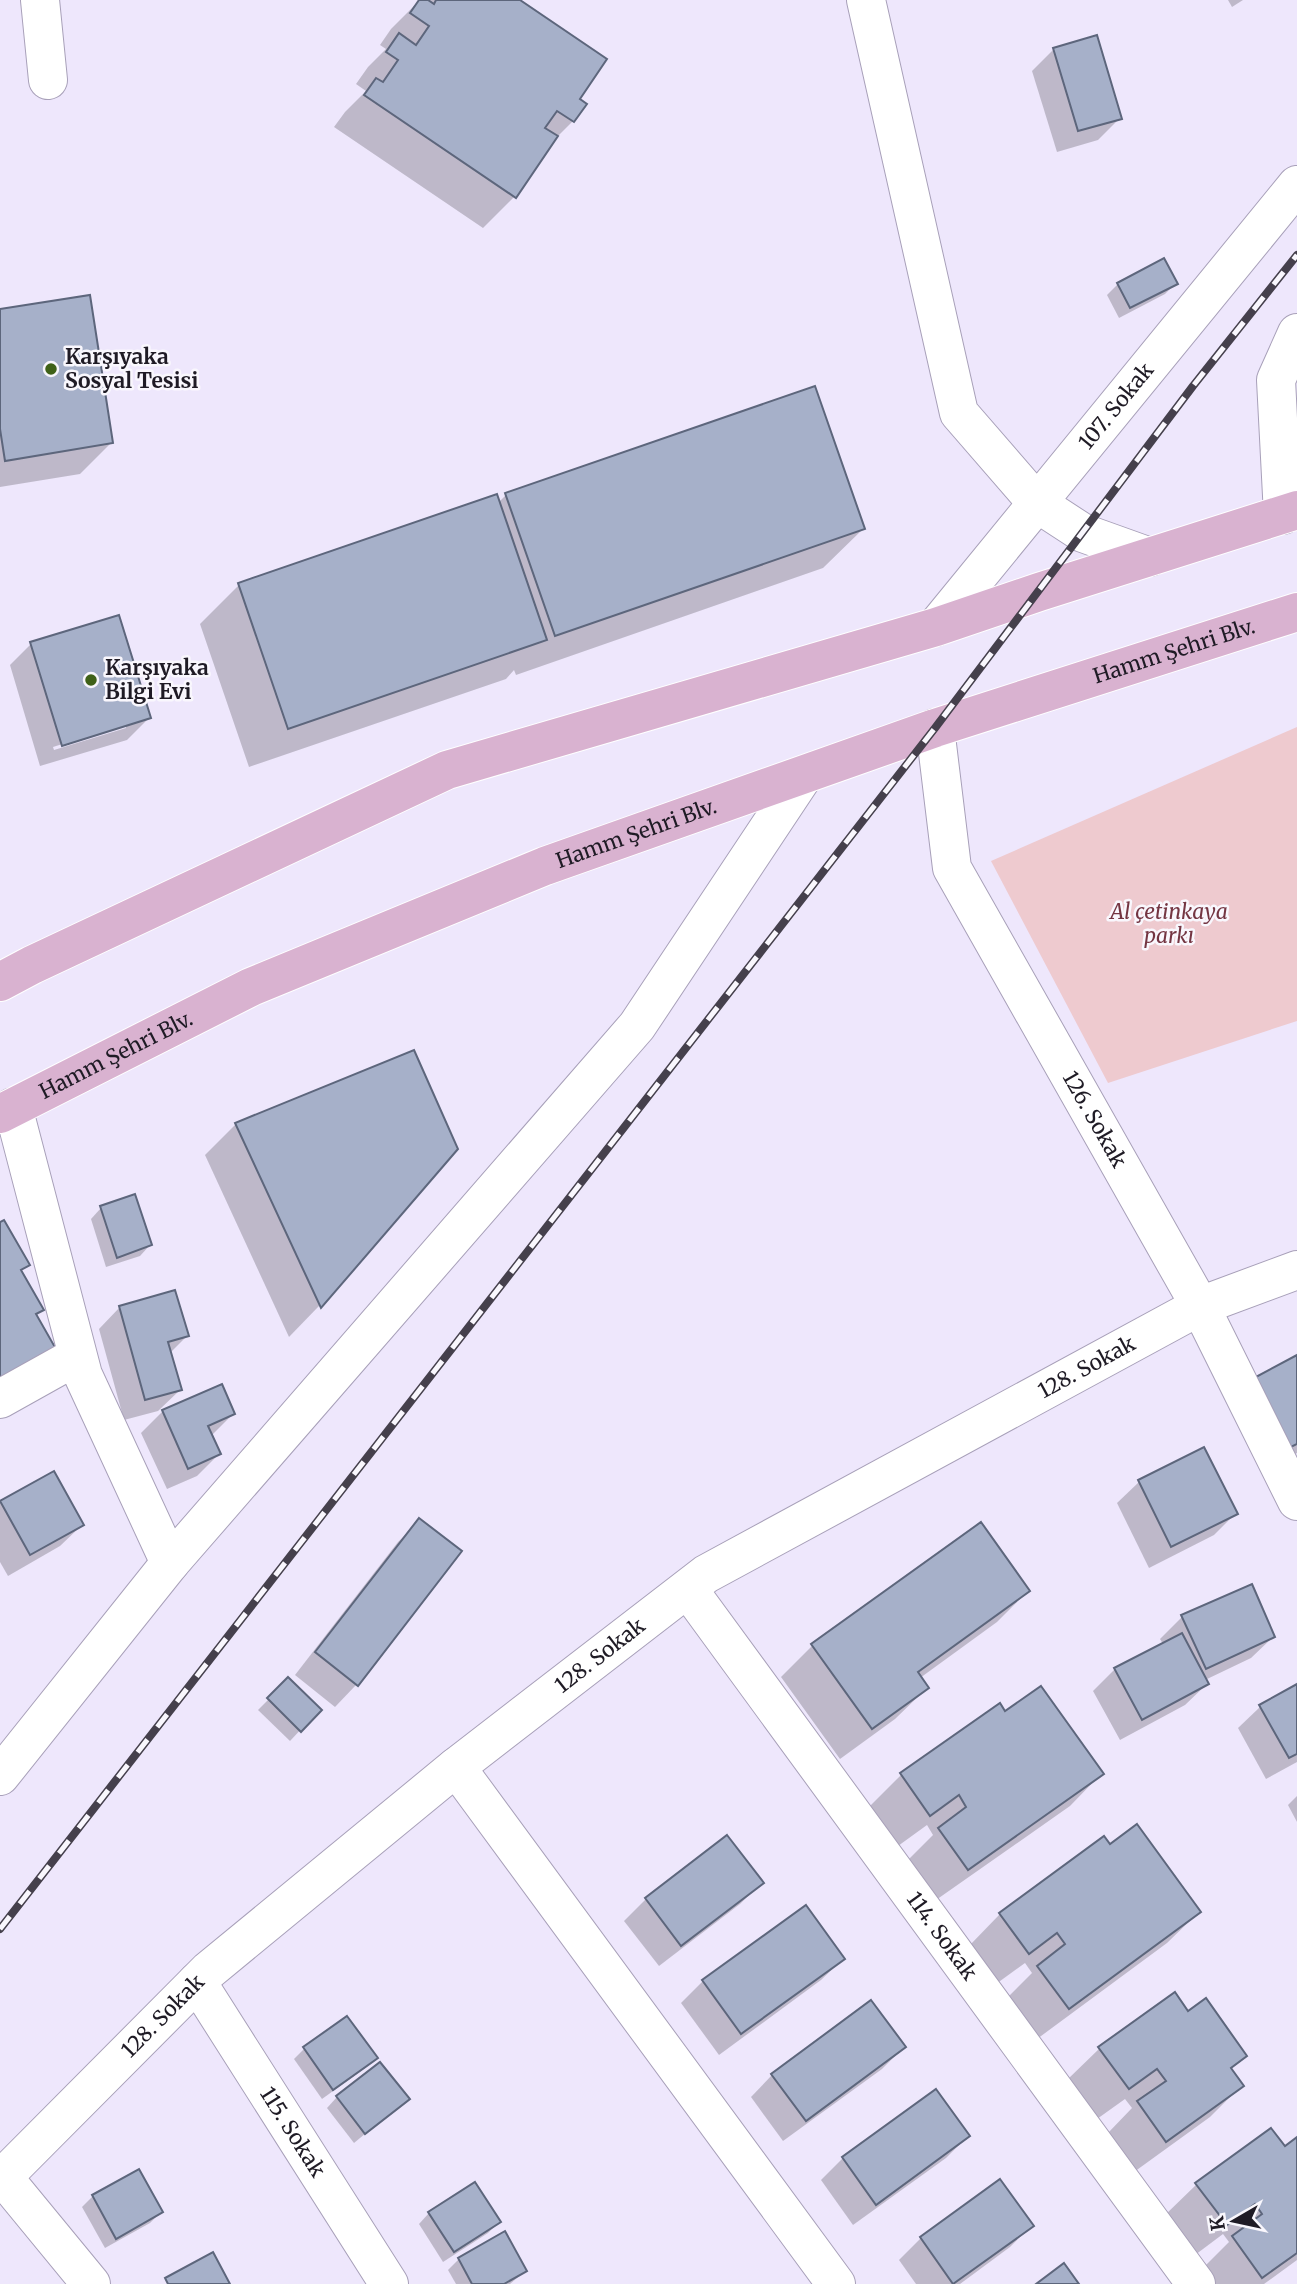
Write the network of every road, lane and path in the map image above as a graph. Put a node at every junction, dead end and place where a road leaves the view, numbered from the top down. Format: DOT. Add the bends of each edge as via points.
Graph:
graph roads {
  1 [pos="40,0"];
  2 [pos="866,0"];
  3 [pos="48,80"];
  4 [pos="1297,184"];
  5 [pos="1297,333"];
  6 [pos="1037,503"];
  7 [pos="1290,512"];
  8 [pos="1150,557"];
  9 [pos="1297,612"];
  10 [pos="936,627"];
  11 [pos="935,728"];
  12 [pos="804,775"];
  13 [pos="0,982"];
  14 [pos="6,1111"];
  15 [pos="1297,1270"];
  16 [pos="1200,1306"];
  17 [pos="77,1356"];
  18 [pos="0,1399"];
  19 [pos="1297,1501"];
  20 [pos="170,1563"];
  21 [pos="688,1589"];
  22 [pos="456,1768"];
  23 [pos="0,1776"];
  24 [pos="197,1982"];
  25 [pos="1,2179"];
  26 [pos="91,2284"];
  27 [pos="389,2284"];
  28 [pos="836,2284"];
  29 [pos="1196,2284"];
  1 -- 3 [label="street"];
  2 -- 6 [label="street" via="959,413"];
  4 -- 6 [label="street, 107. Sokak"];
  5 -- 7 [label="street" via="1276,380"];
  6 -- 8 [label="street" via="1083,533"];
  6 -- 10 [label="street, 107. Sokak"];
  7 -- 8 [label="main road"];
  8 -- 10 [label="main road"];
  9 -- 11 [label="main road, Hamm Şehri Blv."];
  10 -- 13 [label="main road" via="447,770"];
  11 -- 12 [label="main road, Hamm Şehri Blv."];
  11 -- 16 [label="street, 126. Sokak" via="951,868"];
  12 -- 14 [label="main road, Hamm Şehri Blv." via="545,866 251,987"];
  12 -- 20 [label="street" via="638,1026"];
  14 -- 17 [label="street"];
  15 -- 16 [label="street, 128. Sokak"];
  16 -- 19 [label="street, 126. Sokak"];
  16 -- 21 [label="street, 128. Sokak" via="706,1574"];
  17 -- 18 [label="street"];
  17 -- 20 [label="street"];
  20 -- 23 [label="street"];
  21 -- 22 [label="street, 128. Sokak"];
  21 -- 29 [label="street, 114. Sokak"];
  22 -- 24 [label="street, 128. Sokak"];
  22 -- 28 [label="street"];
  24 -- 25 [label="street, 128. Sokak"];
  24 -- 27 [label="street, 115. Sokak"];
  25 -- 26 [label="street"];
}
